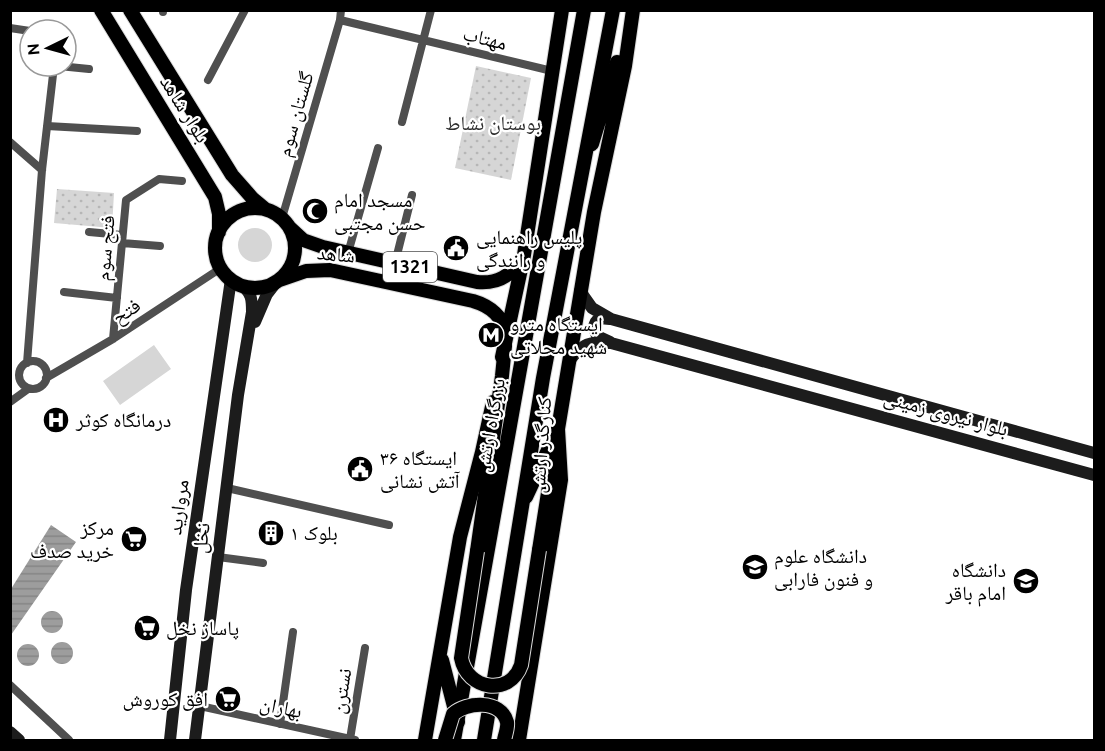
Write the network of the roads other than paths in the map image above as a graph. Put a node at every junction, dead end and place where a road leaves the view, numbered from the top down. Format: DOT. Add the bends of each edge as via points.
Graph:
graph roads {
  1 [pos="101,10"];
  2 [pos="130,10"];
  3 [pos="245,10"];
  4 [pos="334,10"];
  5 [pos="431,10"];
  6 [pos="562,10"];
  7 [pos="584,10"];
  8 [pos="613,10"];
  9 [pos="632,10"];
  10 [pos="341,15"];
  11 [pos="425,40"];
  12 [pos="78,68"];
  13 [pos="90,69"];
  14 [pos="552,71"];
  15 [pos="53,78"];
  16 [pos="208,80"];
  17 [pos="402,122"];
  18 [pos="47,126"];
  19 [pos="137,131"];
  20 [pos="10,142"];
  21 [pos="378,148"];
  22 [pos="42,170"];
  23 [pos="182,181"];
  24 [pos="578,192"];
  25 [pos="412,195"];
  26 [pos="267,210"];
  27 [pos="286,223"];
  28 [pos="89,232"];
  29 [pos="219,232"];
  30 [pos="122,239"];
  31 [pos="160,246"];
  32 [pos="348,253"];
  33 [pos="524,255"];
  34 [pos="394,263"];
  35 [pos="221,268"];
  36 [pos="277,281"];
  37 [pos="236,282"];
  38 [pos="477,282"];
  39 [pos="580,291"];
  40 [pos="64,292"];
  41 [pos="117,298"];
  42 [pos="473,301"];
  43 [pos="611,319"];
  44 [pos="113,339"];
  45 [pos="248,340"];
  46 [pos="611,343"];
  47 [pos="504,346"];
  48 [pos="569,362"];
  49 [pos="27,363"];
  50 [pos="794,369"];
  51 [pos="46,378"];
  52 [pos="28,388"];
  53 [pos="788,390"];
  54 [pos="10,402"];
  55 [pos="558,429"];
  56 [pos="1095,453"];
  57 [pos="1095,475"];
  58 [pos="227,488"];
  59 [pos="522,504"];
  60 [pos="388,525"];
  61 [pos="218,557"];
  62 [pos="263,563"];
  63 [pos="293,632"];
  64 [pos="365,648"];
  65 [pos="441,655"];
  66 [pos="10,685"];
  67 [pos="200,706"];
  68 [pos="458,723"];
  69 [pos="280,724"];
  70 [pos="10,732"];
  71 [pos="352,740"];
  72 [pos="20,741"];
  73 [pos="69,741"];
  74 [pos="170,741"];
  75 [pos="195,741"];
  76 [pos="425,741"];
  77 [pos="446,741"];
  78 [pos="454,741"];
  79 [pos="484,741"];
  80 [pos="504,741"];
  81 [pos="519,741"];
  1 -- 29 [label="main road, بلوار شاهد" via="215,197"];
  2 -- 26 [label="main road, بلوار شاهد" via="232,175"];
  3 -- 16 [label="street"];
  4 -- 10 [label="street"];
  5 -- 11 [label="street"];
  6 -- 14 [label="main road"];
  7 -- 68 [label="main road, بزرگراه ارتش"];
  8 -- 24 [label="main road"];
  9 -- 24 [label="main road"];
  9 -- 39 [label="main road, کنارگذر ارتش" via="625,66"];
  10 -- 11 [label="street, مهتاب"];
  10 -- 27 [label="street, گلستان سوم"];
  11 -- 14 [label="street, مهتاب"];
  11 -- 17 [label="street"];
  12 -- 13 [label="street"];
  14 -- 33 [label="main road"];
  15 -- 18 [label="street"];
  18 -- 19 [label="street"];
  18 -- 22 [label="street"];
  20 -- 22 [label="street"];
  21 -- 32 [label="street"];
  22 -- 49 [label="street"];
  23 -- 30 [label="street, فتح سوم" via="159,179 126,200"];
  24 -- 59 [label="main road"];
  25 -- 34 [label="street"];
  26 -- 27 [label="main road"];
  26 -- 29 [label="main road" via="256,208 233,215"];
  27 -- 32 [label="main road, شاهد / 1321" via="303,240"];
  27 -- 36 [label="main road" via="294,238 293,259"];
  28 -- 30 [label="street"];
  29 -- 35 [label="main road" via="216,256"];
  30 -- 31 [label="street"];
  30 -- 41 [label="street, فتح سوم"];
  32 -- 34 [label="main road, شاهد / 1321"];
  33 -- 38 [label="main road, شاهد / 1321" via="506,276 493,282"];
  33 -- 47 [label="main road"];
  34 -- 38 [label="main road, شاهد / 1321"];
  35 -- 37 [label="main road"];
  35 -- 44 [label="street, فتح"];
  36 -- 37 [label="main road" via="254,288"];
  36 -- 42 [label="main road, شاهد / 1321" via="306,271 330,270"];
  36 -- 45 [label="main road" via="263,302"];
  37 -- 45 [label="main road" via="249,291 252,299"];
  37 -- 74 [label="main road, مروارید" via="186,590"];
  38 -- 42 [label="main road" via="484,287 484,293"];
  39 -- 43 [label="main road, بلوار نیروی زمینی" via="592,308"];
  39 -- 48 [label="main road, کنارگذر ارتش"];
  40 -- 41 [label="street"];
  41 -- 44 [label="street, فتح سوم"];
  42 -- 47 [label="main road, شاهد / 1321" via="488,307 501,320"];
  43 -- 46 [label="main road" via="600,318 594,328 597,336"];
  43 -- 50 [label="main road, بلوار نیروی زمینی"];
  44 -- 51 [label="street, فتح"];
  45 -- 58 [label="main road, نخل"];
  46 -- 48 [label="main road, بلوار نیروی زمینی" via="591,342 580,347"];
  46 -- 53 [label="main road, بلوار نیروی زمینی"];
  47 -- 55 [label="main road, bridge" via="461,658 466,672 480,684 510,682 521,665"];
  47 -- 65 [label="main road" via="460,537"];
  48 -- 55 [label="main road, کنارگذر ارتش"];
  49 -- 51 [label="street" via="39,363"];
  49 -- 52 [label="street" via="19,373"];
  50 -- 53 [label="main road"];
  50 -- 56 [label="main road, بلوار نیروی زمینی"];
  51 -- 52 [label="street" via="37,388"];
  52 -- 54 [label="street"];
  53 -- 57 [label="main road, بلوار نیروی زمینی"];
  55 -- 59 [label="main road"];
  55 -- 81 [label="main road, کنارگذر ارتش" via="561,480"];
  58 -- 60 [label="street"];
  58 -- 61 [label="main road, نخل"];
  59 -- 79 [label="main road"];
  61 -- 62 [label="street"];
  61 -- 67 [label="main road, نخل"];
  63 -- 69 [label="street"];
  64 -- 71 [label="street, نسترن"];
  65 -- 68 [label="main road"];
  65 -- 76 [label="main road"];
  66 -- 73 [label="street"];
  67 -- 69 [label="street, بهاران"];
  67 -- 75 [label="main road, نخل"];
  68 -- 78 [label="main road, بزرگراه ارتش"];
  69 -- 71 [label="street, بهاران"];
  70 -- 72 [label="main road"];
  77 -- 80 [label="main road, bridge" via="455,712 482,704 506,718"];
}
